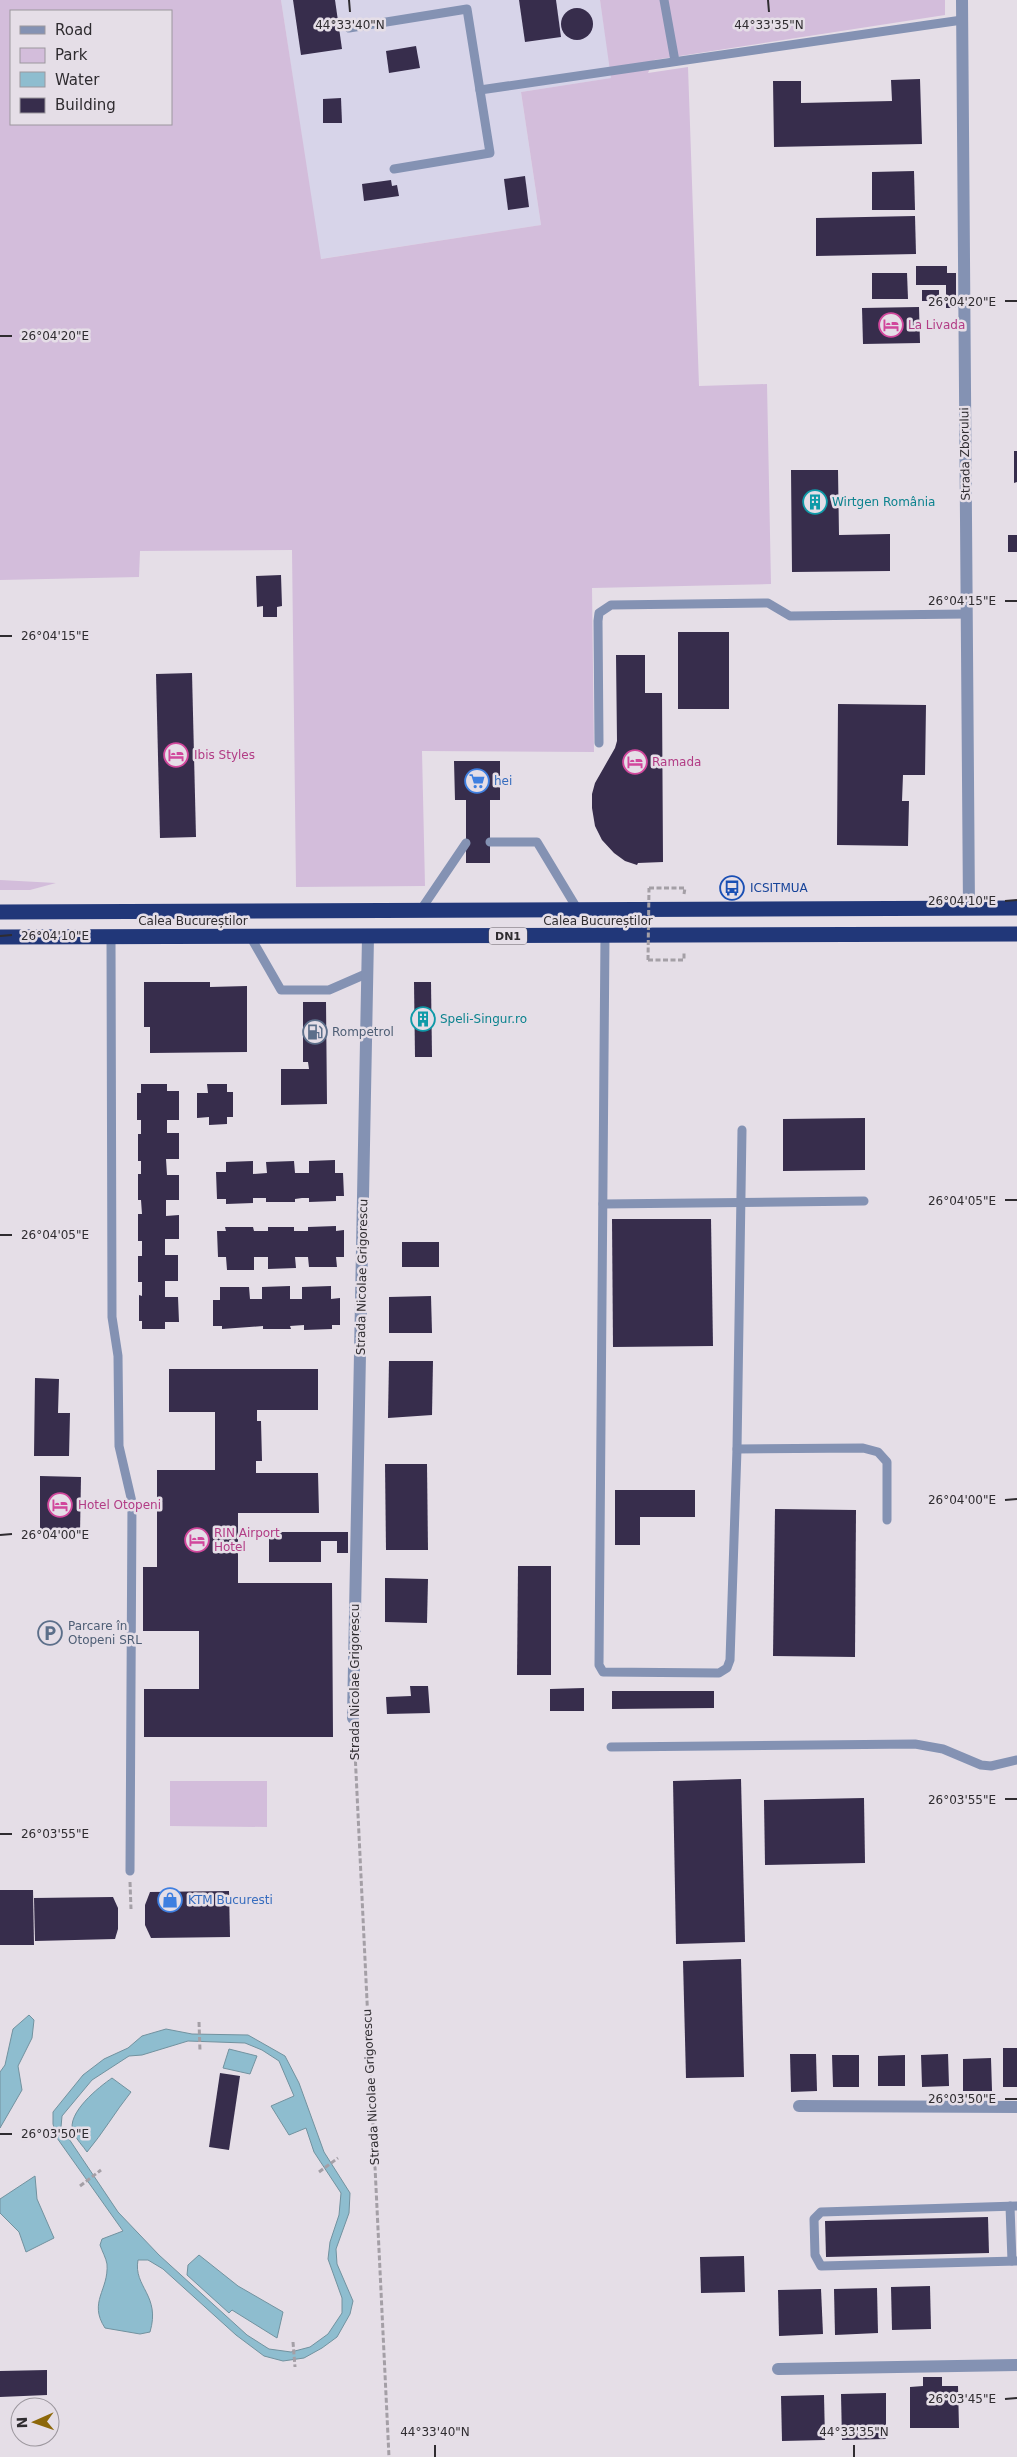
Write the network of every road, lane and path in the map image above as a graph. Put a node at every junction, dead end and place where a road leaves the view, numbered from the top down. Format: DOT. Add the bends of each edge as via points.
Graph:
graph roads {
  1 [pos="664,0"];
  2 [pos="962,0"];
  3 [pos="962,20"];
  4 [pos="349,28"];
  5 [pos="675,61"];
  6 [pos="480,90"];
  7 [pos="394,168"];
  8 [pos="967,614"];
  9 [pos="600,743"];
  10 [pos="490,842"];
  11 [pos="466,843"];
  12 [pos="684,888"];
  13 [pos="1017,908"];
  14 [pos="969,909"];
  15 [pos="578,910"];
  16 [pos="420,911"];
  17 [pos="0,912"];
  18 [pos="1017,934"];
  19 [pos="112,936"];
  20 [pos="250,936"];
  21 [pos="605,936"];
  22 [pos="0,937"];
  23 [pos="368,937"];
  24 [pos="684,960"];
  25 [pos="368,972"];
  26 [pos="742,1130"];
  27 [pos="864,1201"];
  28 [pos="740,1202"];
  29 [pos="603,1204"];
  30 [pos="737,1449"];
  31 [pos="887,1520"];
  32 [pos="353,1718"];
  33 [pos="611,1747"];
  34 [pos="1017,1760"];
  35 [pos="130,1872"];
  36 [pos="131,1908"];
  37 [pos="199,2022"];
  38 [pos="200,2051"];
  39 [pos="799,2106"];
  40 [pos="1017,2107"];
  41 [pos="338,2158"];
  42 [pos="102,2170"];
  43 [pos="319,2172"];
  44 [pos="80,2186"];
  45 [pos="1014,2206"];
  46 [pos="1015,2261"];
  47 [pos="293,2342"];
  48 [pos="1017,2365"];
  49 [pos="295,2367"];
  50 [pos="778,2369"];
  51 [pos="390,2457"];
  1 -- 5 [label="lane"];
  2 -- 3 [label="street, Strada Zborului"];
  3 -- 5 [label="lane"];
  3 -- 8 [label="street, Strada Zborului"];
  4 -- 6 [label="lane" via="467,9"];
  5 -- 6 [label="lane"];
  6 -- 7 [label="lane" via="490,153"];
  8 -- 9 [label="lane" via="790,616 768,603 611,605 599,614 598,621"];
  8 -- 14 [label="street, Strada Zborului"];
  10 -- 15 [label="lane" via="537,842"];
  11 -- 16 [label="lane"];
  12 -- 24 [label="path, bridge" via="649,888 648,960"];
  13 -- 14 [label="highway, Calea Bucureștilor / DN1"];
  14 -- 15 [label="highway, Calea Bucureștilor / DN1"];
  15 -- 16 [label="highway, Calea Bucureștilor / DN1"];
  16 -- 17 [label="highway, Calea Bucureștilor / DN1"];
  18 -- 21 [label="highway, Calea Bucureștilor / DN1"];
  19 -- 20 [label="highway, Calea Bucureștilor / DN1"];
  19 -- 22 [label="highway, Calea Bucureștilor / DN1"];
  19 -- 35 [label="lane" via="112,1317 118,1356 119,1446 132,1502"];
  20 -- 23 [label="highway, Calea Bucureștilor / DN1"];
  20 -- 25 [label="lane" via="281,990 329,990"];
  21 -- 23 [label="highway, Calea Bucureștilor / DN1"];
  21 -- 29 [label="lane"];
  23 -- 25 [label="street, Strada Nicolae Grigorescu"];
  25 -- 32 [label="street, Strada Nicolae Grigorescu"];
  26 -- 28 [label="lane"];
  27 -- 28 [label="lane"];
  28 -- 29 [label="lane"];
  28 -- 30 [label="lane"];
  29 -- 30 [label="lane" via="600,1666 603,1672 719,1673 728,1668"];
  30 -- 31 [label="lane" via="863,1448 878,1452 886,1462"];
  32 -- 51 [label="path, Strada Nicolae Grigorescu"];
  33 -- 34 [label="lane" via="915,1744 943,1749 991,1766"];
  35 -- 36 [label="path"];
  37 -- 38 [label="path"];
  39 -- 40 [label="street"];
  41 -- 43 [label="path"];
  42 -- 44 [label="path"];
  45 -- 46 [label="lane"];
  45 -- 46 [label="lane" via="821,2212 814,2219 815,2255 821,2266"];
  47 -- 49 [label="path"];
  48 -- 50 [label="street"];
}
